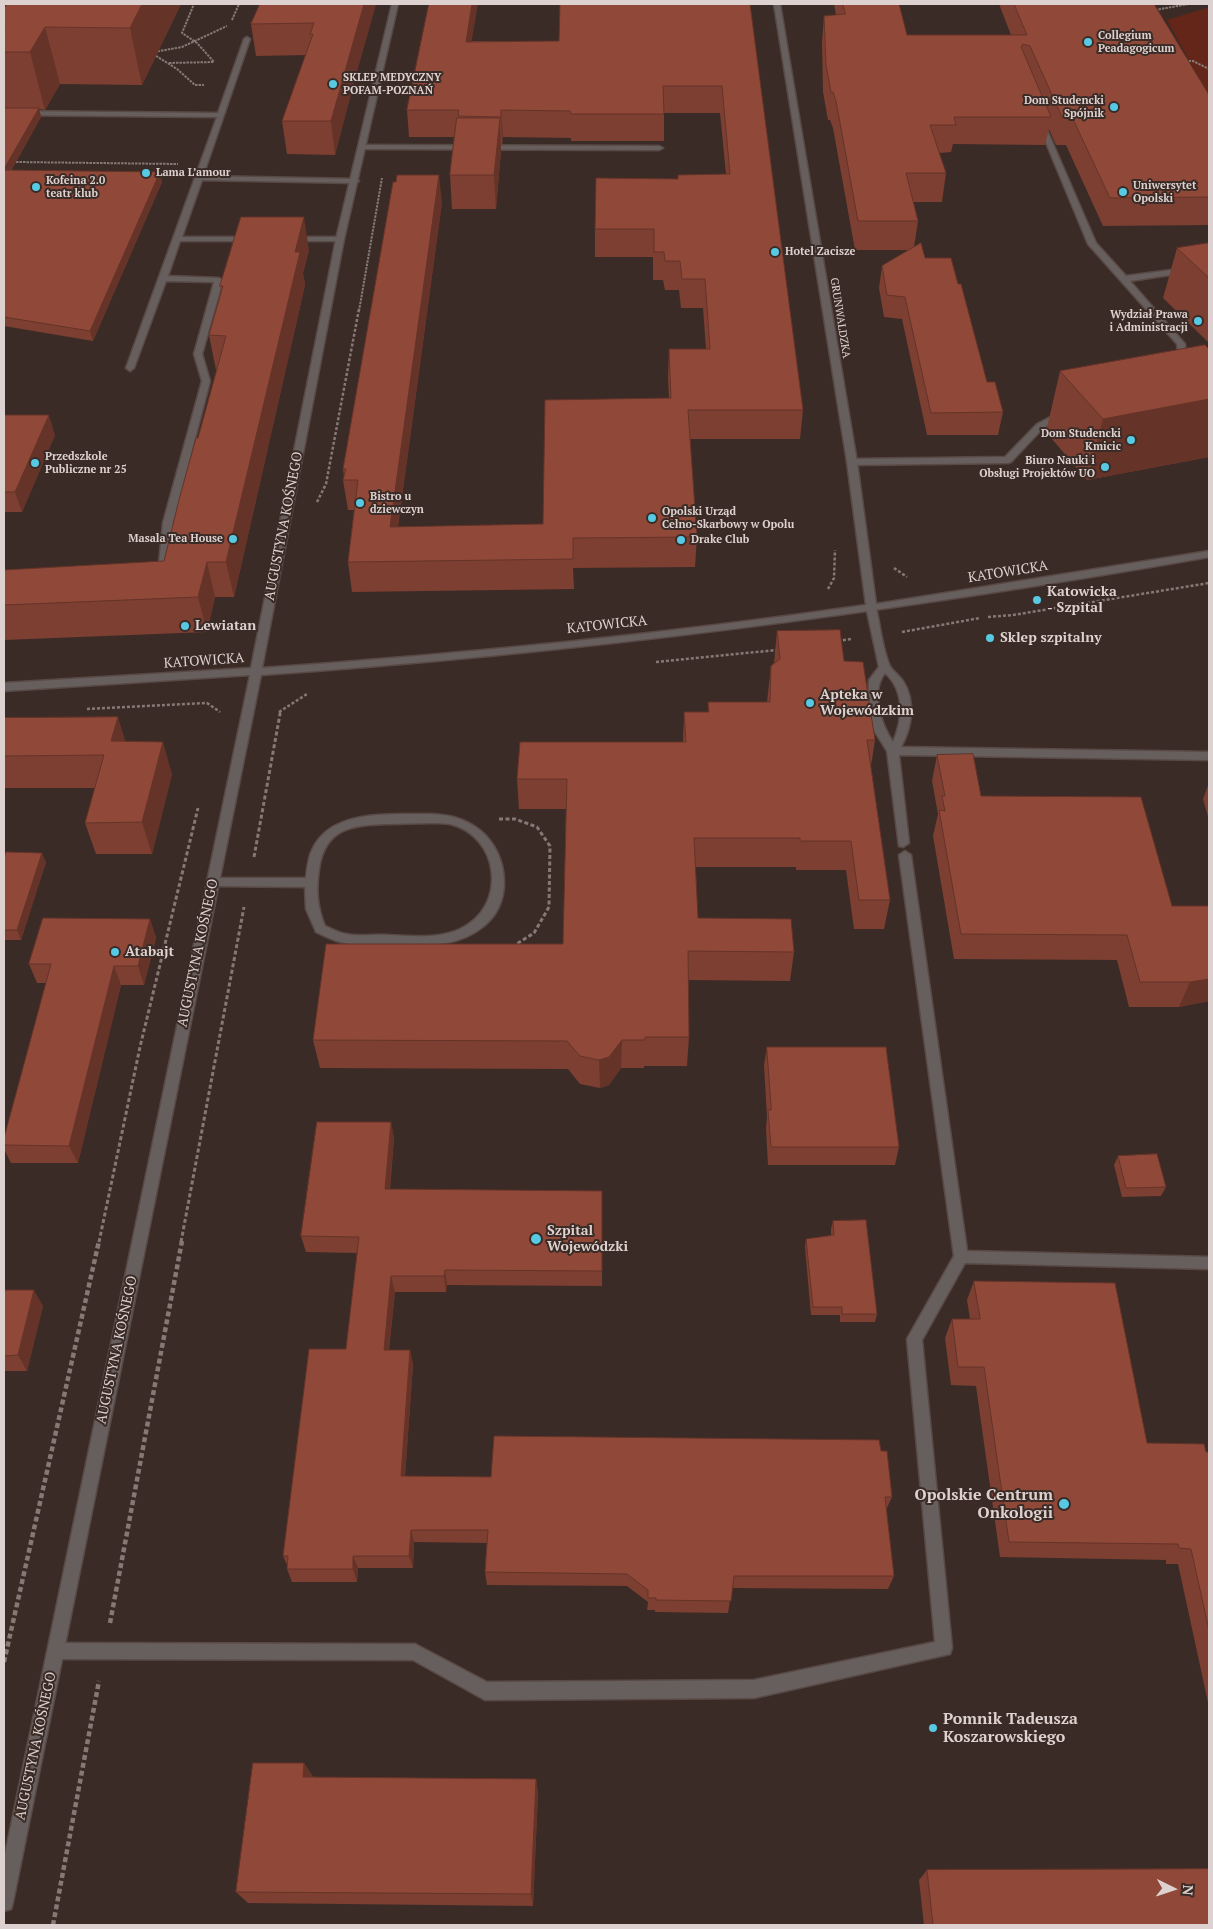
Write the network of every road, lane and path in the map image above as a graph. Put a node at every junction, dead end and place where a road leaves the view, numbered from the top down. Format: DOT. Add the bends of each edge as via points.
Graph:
graph roads {
  1 [pos="194,4"];
  2 [pos="395,4"];
  3 [pos="777,4"];
  4 [pos="1189,4"];
  5 [pos="1157,16"];
  6 [pos="229,25"];
  7 [pos="247,39"];
  8 [pos="197,42"];
  9 [pos="1177,61"];
  10 [pos="169,63"];
  11 [pos="1209,69"];
  12 [pos="204,85"];
  13 [pos="4,113"];
  14 [pos="1036,113"];
  15 [pos="221,115"];
  16 [pos="363,146"];
  17 [pos="386,147"];
  18 [pos="659,148"];
  19 [pos="199,178"];
  20 [pos="355,181"];
  21 [pos="176,239"];
  22 [pos="259,239"];
  23 [pos="284,239"];
  24 [pos="340,240"];
  25 [pos="1209,267"];
  26 [pos="163,278"];
  27 [pos="1124,279"];
  28 [pos="130,368"];
  29 [pos="1177,374"];
  30 [pos="1073,409"];
  31 [pos="852,462"];
  32 [pos="314,507"];
  33 [pos="835,547"];
  34 [pos="1209,554"];
  35 [pos="1209,583"];
  36 [pos="162,586"];
  37 [pos="826,591"];
  38 [pos="870,607"];
  39 [pos="877,636"];
  40 [pos="884,667"];
  41 [pos="256,672"];
  42 [pos="4,687"];
  43 [pos="82,710"];
  44 [pos="280,712"];
  45 [pos="220,722"];
  46 [pos="893,752"];
  47 [pos="1209,756"];
  48 [pos="199,805"];
  49 [pos="515,819"];
  50 [pos="212,882"];
  51 [pos="249,882"];
  52 [pos="311,883"];
  53 [pos="514,946"];
  54 [pos="962,1258"];
  55 [pos="1209,1262"];
  56 [pos="56,1651"];
  57 [pos="104,1651"];
  58 [pos="4,1662"];
  59 [pos="4,1902"];
  60 [pos="53,1925"];
  1 -- 8 [label="path" via="182,33"];
  2 -- 16 [label="street, AUGUSTYNA KOŚNEGO"];
  3 -- 31 [label="street, GRUNWALDZKA"];
  4 -- 5 [label="path" via="1153,10"];
  6 -- 8 [label="path"];
  7 -- 15 [label="street"];
  8 -- 10 [label="path" via="150,52"];
  8 -- 10 [label="path" via="214,62"];
  9 -- 11 [label="path" via="1193,61"];
  10 -- 12 [label="path" via="195,85"];
  13 -- 15 [label="street"];
  14 -- 27 [label="street" via="1092,244"];
  15 -- 19 [label="street"];
  16 -- 17 [label="street"];
  16 -- 20 [label="street, AUGUSTYNA KOŚNEGO"];
  17 -- 18 [label="street"];
  17 -- 32 [label="path" via="378,209 326,484"];
  19 -- 20 [label="street"];
  19 -- 21 [label="street"];
  20 -- 24 [label="street, AUGUSTYNA KOŚNEGO"];
  21 -- 22 [label="street"];
  21 -- 26 [label="street"];
  23 -- 24 [label="street"];
  24 -- 41 [label="street, AUGUSTYNA KOŚNEGO"];
  25 -- 27 [label="street"];
  26 -- 28 [label="street"];
  26 -- 36 [label="street" via="219,280 198,354 206,381 168,523"];
  27 -- 29 [label="street" via="1181,344 1185,364"];
  30 -- 31 [label="street" via="1040,426 1008,460"];
  31 -- 38 [label="street, GRUNWALDZKA"];
  33 -- 37 [label="path" via="834,578"];
  34 -- 38 [label="street, KATOWICKA"];
  35 -- 39 [label="path"];
  38 -- 39 [label="street, GRUNWALDZKA"];
  38 -- 41 [label="street, KATOWICKA" via="628,638"];
  39 -- 40 [label="street, GRUNWALDZKA"];
  40 -- 46 [label="street" via="874,680 873,703 879,729"];
  40 -- 46 [label="street" via="896,675 903,690 906,710 901,740"];
  41 -- 42 [label="street, KATOWICKA"];
  41 -- 50 [label="street, AUGUSTYNA KOŚNEGO"];
  43 -- 45 [label="path" via="207,703 224,713"];
  44 -- 51 [label="path"];
  46 -- 47 [label="street"];
  46 -- 54 [label="street"];
  48 -- 58 [label="path" via="140,1047 81,1328"];
  49 -- 53 [label="path" via="537,827 550,846 549,907 534,933"];
  50 -- 51 [label="street"];
  50 -- 56 [label="street, AUGUSTYNA KOŚNEGO"];
  51 -- 52 [label="street"];
  51 -- 57 [label="path"];
  52 -- 52 [label="street" via="312,909 320,929 346,939 435,940 466,932 488,915 499,892 500,870 490,848 472,829 453,820 373,820 351,822 330,833 318,850"];
  54 -- 55 [label="street"];
  54 -- 57 [label="street" via="914,1338 944,1648 754,1689 485,1691 415,1652"];
  56 -- 57 [label="street"];
  56 -- 59 [label="street, AUGUSTYNA KOŚNEGO"];
  57 -- 60 [label="path"];
}
